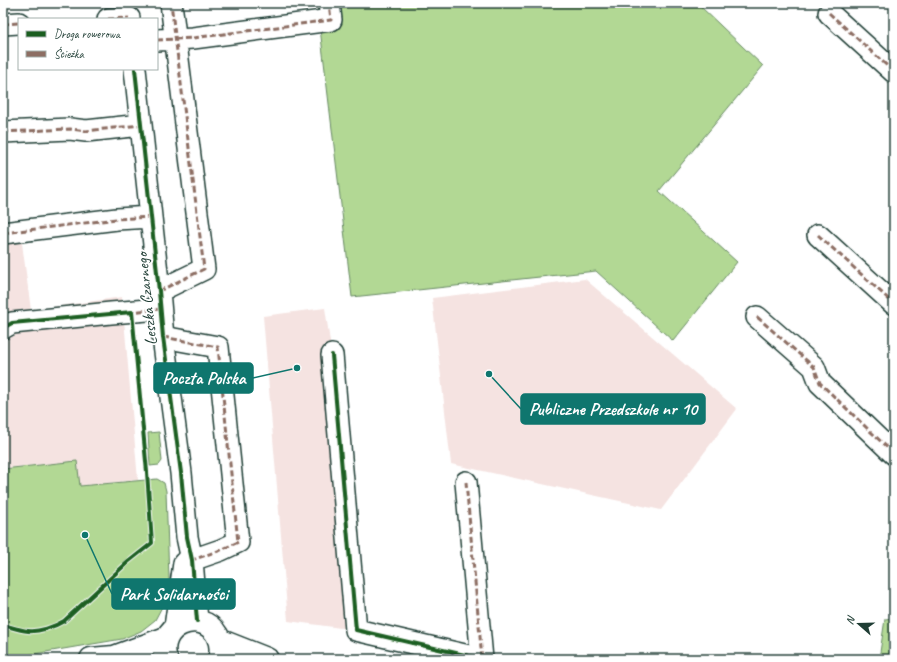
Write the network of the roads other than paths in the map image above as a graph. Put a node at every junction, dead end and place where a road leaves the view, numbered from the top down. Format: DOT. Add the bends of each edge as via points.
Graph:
graph roads {
  1 [pos="171,3"];
  2 [pos="329,3"];
  3 [pos="129,13"];
  4 [pos="829,13"];
  5 [pos="112,18"];
  6 [pos="18,23"];
  7 [pos="3,24"];
  8 [pos="167,39"];
  9 [pos="135,70"];
  10 [pos="894,72"];
  11 [pos="140,125"];
  12 [pos="3,132"];
  13 [pos="151,217"];
  14 [pos="3,232"];
  15 [pos="818,235"];
  16 [pos="160,300"];
  17 [pos="894,304"];
  18 [pos="757,317"];
  19 [pos="3,328"];
  20 [pos="163,338"];
  21 [pos="332,355"];
  22 [pos="894,454"];
  23 [pos="466,482"];
  24 [pos="187,537"];
  25 [pos="192,560"];
  26 [pos="197,621"];
  27 [pos="169,641"];
  28 [pos="219,649"];
  29 [pos="122,658"];
  30 [pos="91,659"];
  31 [pos="267,659"];
  32 [pos="482,659"];
  1 -- 8 [label="street"];
  2 -- 8 [label="street" via="331,20"];
  3 -- 5 [label="street"];
  4 -- 10 [label="street"];
  6 -- 7 [label="street"];
  8 -- 16 [label="street" via="204,269"];
  9 -- 11 [label="street, Leszka Czarnego"];
  11 -- 12 [label="street" via="86,131 70,129"];
  11 -- 13 [label="street, Leszka Czarnego"];
  13 -- 14 [label="street"];
  13 -- 16 [label="street, Leszka Czarnego"];
  15 -- 17 [label="street"];
  16 -- 19 [label="street" via="111,313 12,323"];
  16 -- 20 [label="street, Leszka Czarnego"];
  18 -- 22 [label="street" via="814,366 820,383"];
  20 -- 24 [label="street, Leszka Czarnego"];
  20 -- 25 [label="street" via="218,347 238,542"];
  21 -- 32 [label="street" via="356,630"];
  23 -- 32 [label="street"];
  24 -- 25 [label="street, Leszka Czarnego"];
  24 -- 27 [label="street, Leszka Czarnego"];
  25 -- 26 [label="street, Leszka Czarnego"];
  26 -- 27 [label="street" via="182,623"];
  26 -- 28 [label="street" via="216,633"];
  27 -- 29 [label="street"];
  28 -- 31 [label="street"];
  29 -- 30 [label="street"];
}
